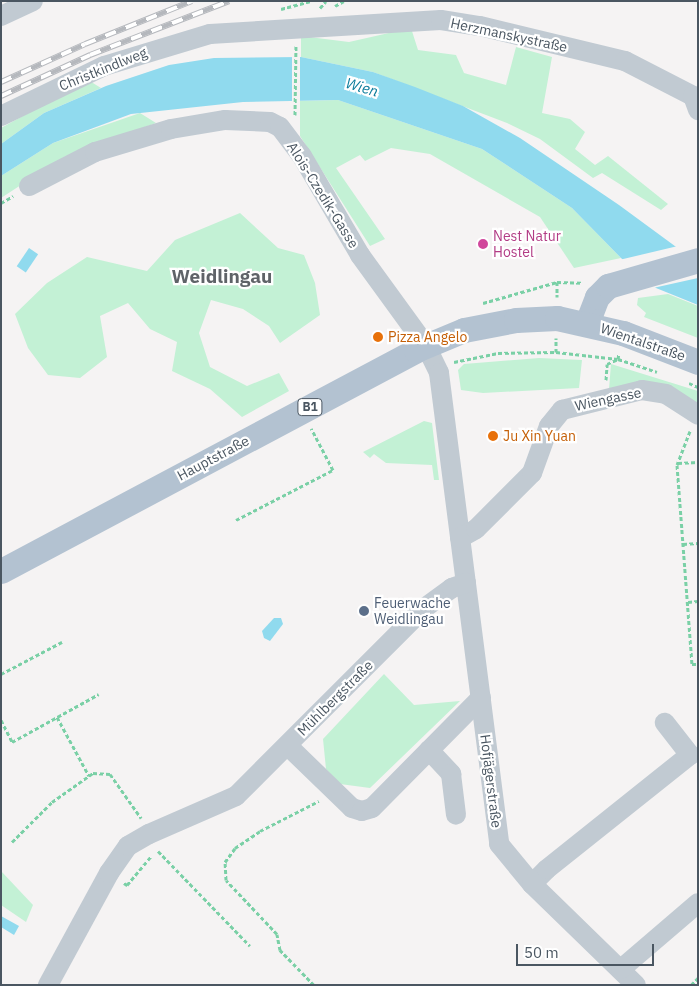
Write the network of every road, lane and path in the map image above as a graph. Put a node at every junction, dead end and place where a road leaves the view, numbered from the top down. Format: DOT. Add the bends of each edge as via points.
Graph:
graph roads {
  1 [pos="33,1"];
  2 [pos="326,1"];
  3 [pos="322,7"];
  4 [pos="1,16"];
  5 [pos="210,34"];
  6 [pos="296,41"];
  7 [pos="698,110"];
  8 [pos="1,116"];
  9 [pos="295,123"];
  10 [pos="28,186"];
  11 [pos="698,260"];
  12 [pos="557,282"];
  13 [pos="589,285"];
  14 [pos="587,323"];
  15 [pos="426,346"];
  16 [pos="618,359"];
  17 [pos="698,362"];
  18 [pos="439,373"];
  19 [pos="664,374"];
  20 [pos="681,380"];
  21 [pos="698,387"];
  22 [pos="604,398"];
  23 [pos="302,411"];
  24 [pos="697,414"];
  25 [pos="698,462"];
  26 [pos="678,463"];
  27 [pos="236,520"];
  28 [pos="460,538"];
  29 [pos="698,543"];
  30 [pos="683,544"];
  31 [pos="1,571"];
  32 [pos="466,583"];
  33 [pos="698,601"];
  34 [pos="688,602"];
  35 [pos="62,642"];
  36 [pos="698,664"];
  37 [pos="1,674"];
  38 [pos="99,694"];
  39 [pos="480,698"];
  40 [pos="57,717"];
  41 [pos="1,720"];
  42 [pos="665,723"];
  43 [pos="288,746"];
  44 [pos="430,750"];
  45 [pos="89,776"];
  46 [pos="336,792"];
  47 [pos="456,815"];
  48 [pos="152,832"];
  49 [pos="12,842"];
  50 [pos="158,851"];
  51 [pos="532,884"];
  52 [pos="698,903"];
  53 [pos="250,946"];
  54 [pos="621,970"];
  55 [pos="698,978"];
  56 [pos="48,985"];
  57 [pos="314,985"];
  58 [pos="636,985"];
  59 [pos="691,985"];
  1 -- 4 [label="street"];
  2 -- 3 [label="path"];
  5 -- 7 [label="street, Herzmanskystraße" via="440,20 480,26 625,61 693,96"];
  5 -- 8 [label="street, Christkindlweg" via="104,66"];
  6 -- 9 [label="path"];
  10 -- 15 [label="street, Alois-Czedik-Gasse" via="95,152 171,129 225,120 270,122 280,127 302,156 360,255"];
  11 -- 14 [label="main road" via="622,280 603,289"];
  12 -- 13 [label="path"];
  14 -- 15 [label="main road, B1" via="557,318 516,320 464,330"];
  14 -- 17 [label="main road, Wientalstraße / B1" via="635,337"];
  15 -- 18 [label="street"];
  15 -- 23 [label="main road, Hauptstraße / B1"];
  16 -- 18 [label="path" via="556,352 498,353 456,361"];
  16 -- 19 [label="path"];
  16 -- 22 [label="path" via="608,364"];
  18 -- 28 [label="street"];
  20 -- 21 [label="path"];
  22 -- 24 [label="street, Wiengasse" via="655,391"];
  22 -- 28 [label="street, Wiengasse" via="569,407 554,417 532,473 476,529"];
  23 -- 27 [label="path" via="333,470"];
  23 -- 31 [label="main road, Hauptstraße / B1"];
  24 -- 26 [label="path"];
  25 -- 26 [label="path"];
  26 -- 30 [label="path"];
  28 -- 32 [label="street"];
  29 -- 30 [label="path"];
  30 -- 34 [label="path"];
  32 -- 39 [label="street, Hofjägerstraße"];
  32 -- 43 [label="street, Mühlbergstraße" via="444,593 423,609"];
  33 -- 34 [label="path"];
  34 -- 36 [label="path" via="692,664"];
  35 -- 37 [label="path"];
  38 -- 40 [label="path"];
  39 -- 44 [label="street"];
  39 -- 51 [label="street, Hofjägerstraße" via="499,844"];
  40 -- 41 [label="path" via="12,742"];
  40 -- 45 [label="path"];
  42 -- 51 [label="street" via="690,755"];
  43 -- 46 [label="street"];
  43 -- 48 [label="street, Mühlbergstraße" via="236,796"];
  44 -- 46 [label="street" via="372,808 362,812 352,808"];
  44 -- 47 [label="street" via="451,774"];
  45 -- 48 [label="path" via="93,773 110,774"];
  45 -- 49 [label="path" via="52,802"];
  46 -- 57 [label="path" via="260,831 235,848 225,862 226,880 277,934 280,950"];
  48 -- 56 [label="street, Mühlbergstraße" via="128,846 109,873"];
  50 -- 53 [label="path"];
  51 -- 54 [label="street, Hofjägerstraße"];
  52 -- 54 [label="street"];
  54 -- 58 [label="street, Hofjägerstraße"];
  55 -- 59 [label="path"];
}
